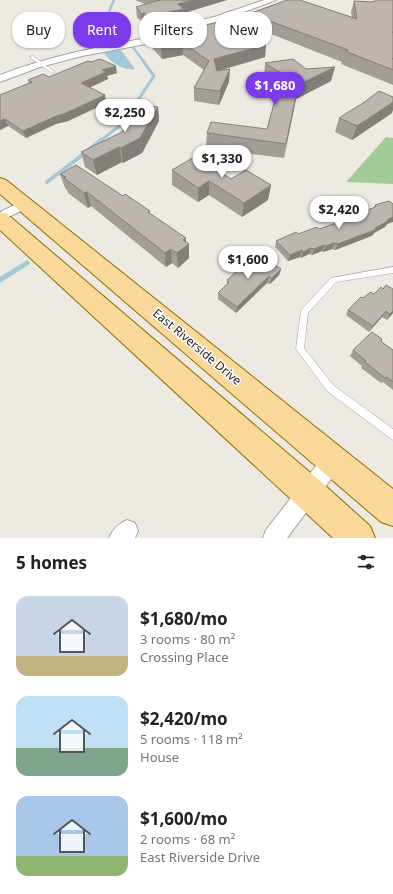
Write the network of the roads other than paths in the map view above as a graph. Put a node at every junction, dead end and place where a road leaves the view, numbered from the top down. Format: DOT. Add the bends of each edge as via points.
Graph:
graph roads {
  1 [pos="275,3"];
  2 [pos="37,60"];
  3 [pos="0,68"];
  4 [pos="53,72"];
  5 [pos="0,79"];
  6 [pos="0,184"];
  7 [pos="25,204"];
  8 [pos="0,218"];
  9 [pos="393,270"];
  10 [pos="393,435"];
  11 [pos="334,460"];
  12 [pos="309,492"];
  13 [pos="393,510"];
  14 [pos="274,538"];
  15 [pos="358,538"];
  1 -- 2 [label="street" via="227,24 167,38 135,39"];
  2 -- 3 [label="street"];
  2 -- 4 [label="lane"];
  2 -- 5 [label="street"];
  6 -- 7 [label="main road, East Riverside Drive"];
  7 -- 8 [label="street"];
  7 -- 11 [label="main road, East Riverside Drive"];
  8 -- 12 [label="main road"];
  9 -- 10 [label="lane" via="334,280 304,312 300,349 330,388"];
  11 -- 12 [label="street"];
  11 -- 13 [label="main road, East Riverside Drive"];
  12 -- 14 [label="street"];
  12 -- 15 [label="main road"];
}
